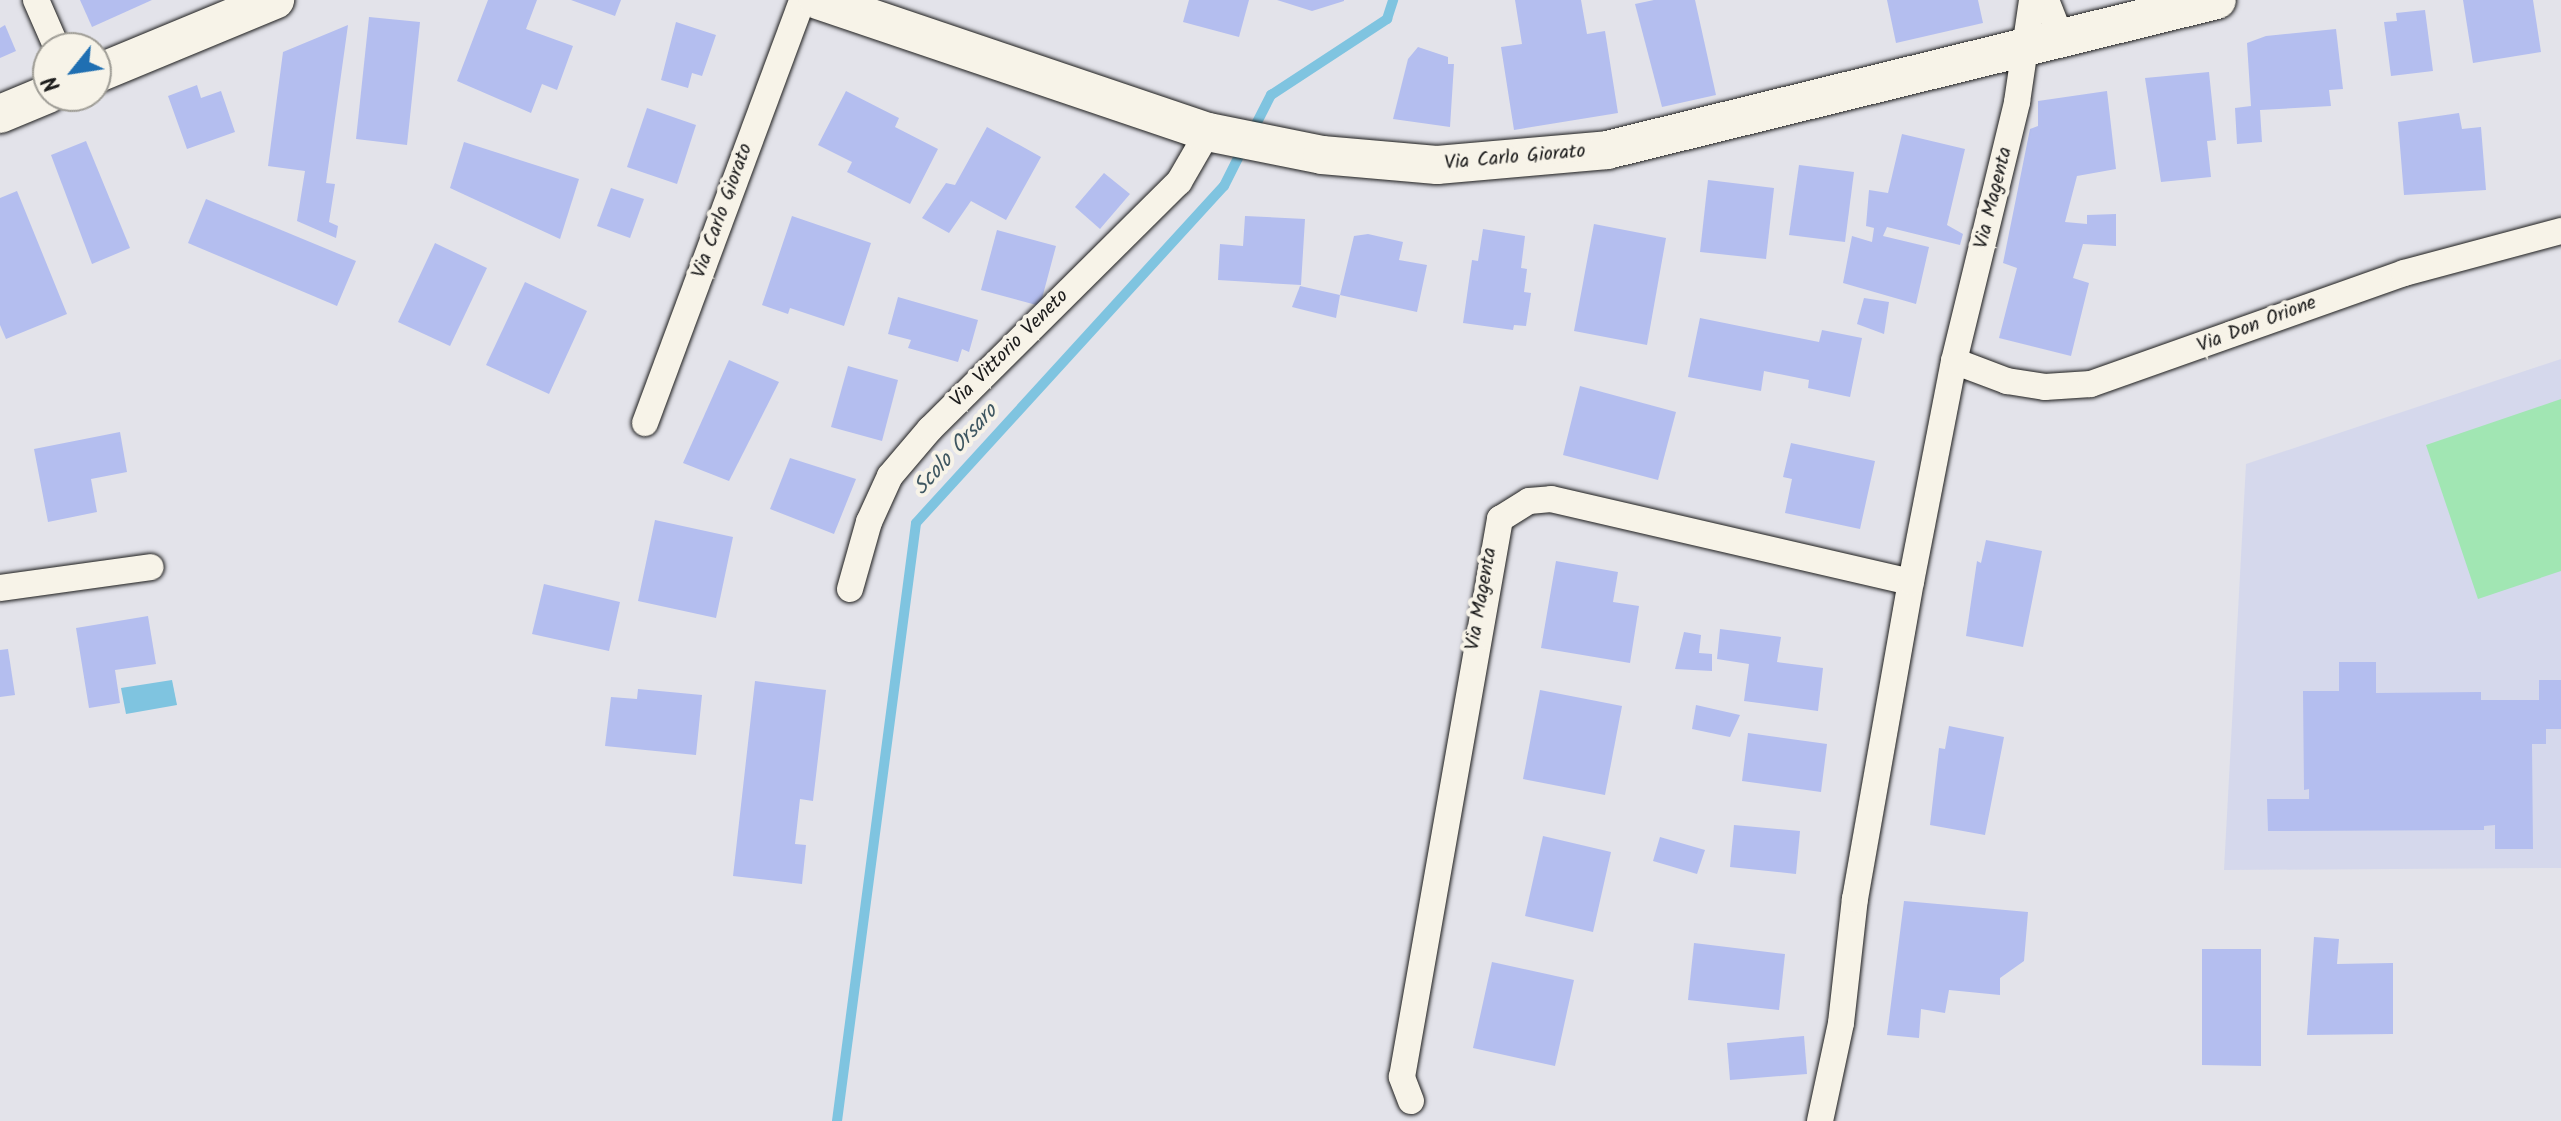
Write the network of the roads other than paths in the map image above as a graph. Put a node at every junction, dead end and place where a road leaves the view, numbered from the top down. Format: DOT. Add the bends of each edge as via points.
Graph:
graph roads {
  1 [pos="36,0"];
  2 [pos="275,0"];
  3 [pos="802,0"];
  4 [pos="818,0"];
  5 [pos="2032,0"];
  6 [pos="2046,0"];
  7 [pos="2217,0"];
  8 [pos="50,32"];
  9 [pos="2061,38"];
  10 [pos="2024,48"];
  11 [pos="112,67"];
  12 [pos="32,101"];
  13 [pos="0,114"];
  14 [pos="1216,134"];
  15 [pos="2561,231"];
  16 [pos="1954,361"];
  17 [pos="645,423"];
  18 [pos="151,567"];
  19 [pos="1911,582"];
  20 [pos="0,588"];
  21 [pos="850,589"];
  22 [pos="1411,1101"];
  23 [pos="1820,1121"];
  1 -- 8 [label="street"];
  2 -- 11 [label="street"];
  3 -- 17 [label="street, Via Carlo Giorato"];
  4 -- 14 [label="street, Via Carlo Giorato"];
  5 -- 10 [label="street, Via Magenta"];
  6 -- 9 [label="street"];
  7 -- 9 [label="street, Via Carlo Giorato"];
  9 -- 10 [label="street, Via Carlo Giorato"];
  10 -- 14 [label="street, Via Carlo Giorato" via="1607,150 1437,165 1271,146"];
  10 -- 16 [label="street, Via Magenta" via="2017,102"];
  12 -- 13 [label="street"];
  14 -- 21 [label="street, Via Vittorio Veneto" via="1179,182 930,429 890,476 869,522"];
  15 -- 16 [label="street, Via Don Orione" via="2404,273 2091,384 2070,388 2020,383"];
  16 -- 19 [label="street, Via Magenta"];
  18 -- 20 [label="street"];
  19 -- 22 [label="street, Via Magenta" via="1551,499 1520,504 1500,519 1402,1077"];
  19 -- 23 [label="street, Via Magenta" via="1855,899 1841,1023"];
}
